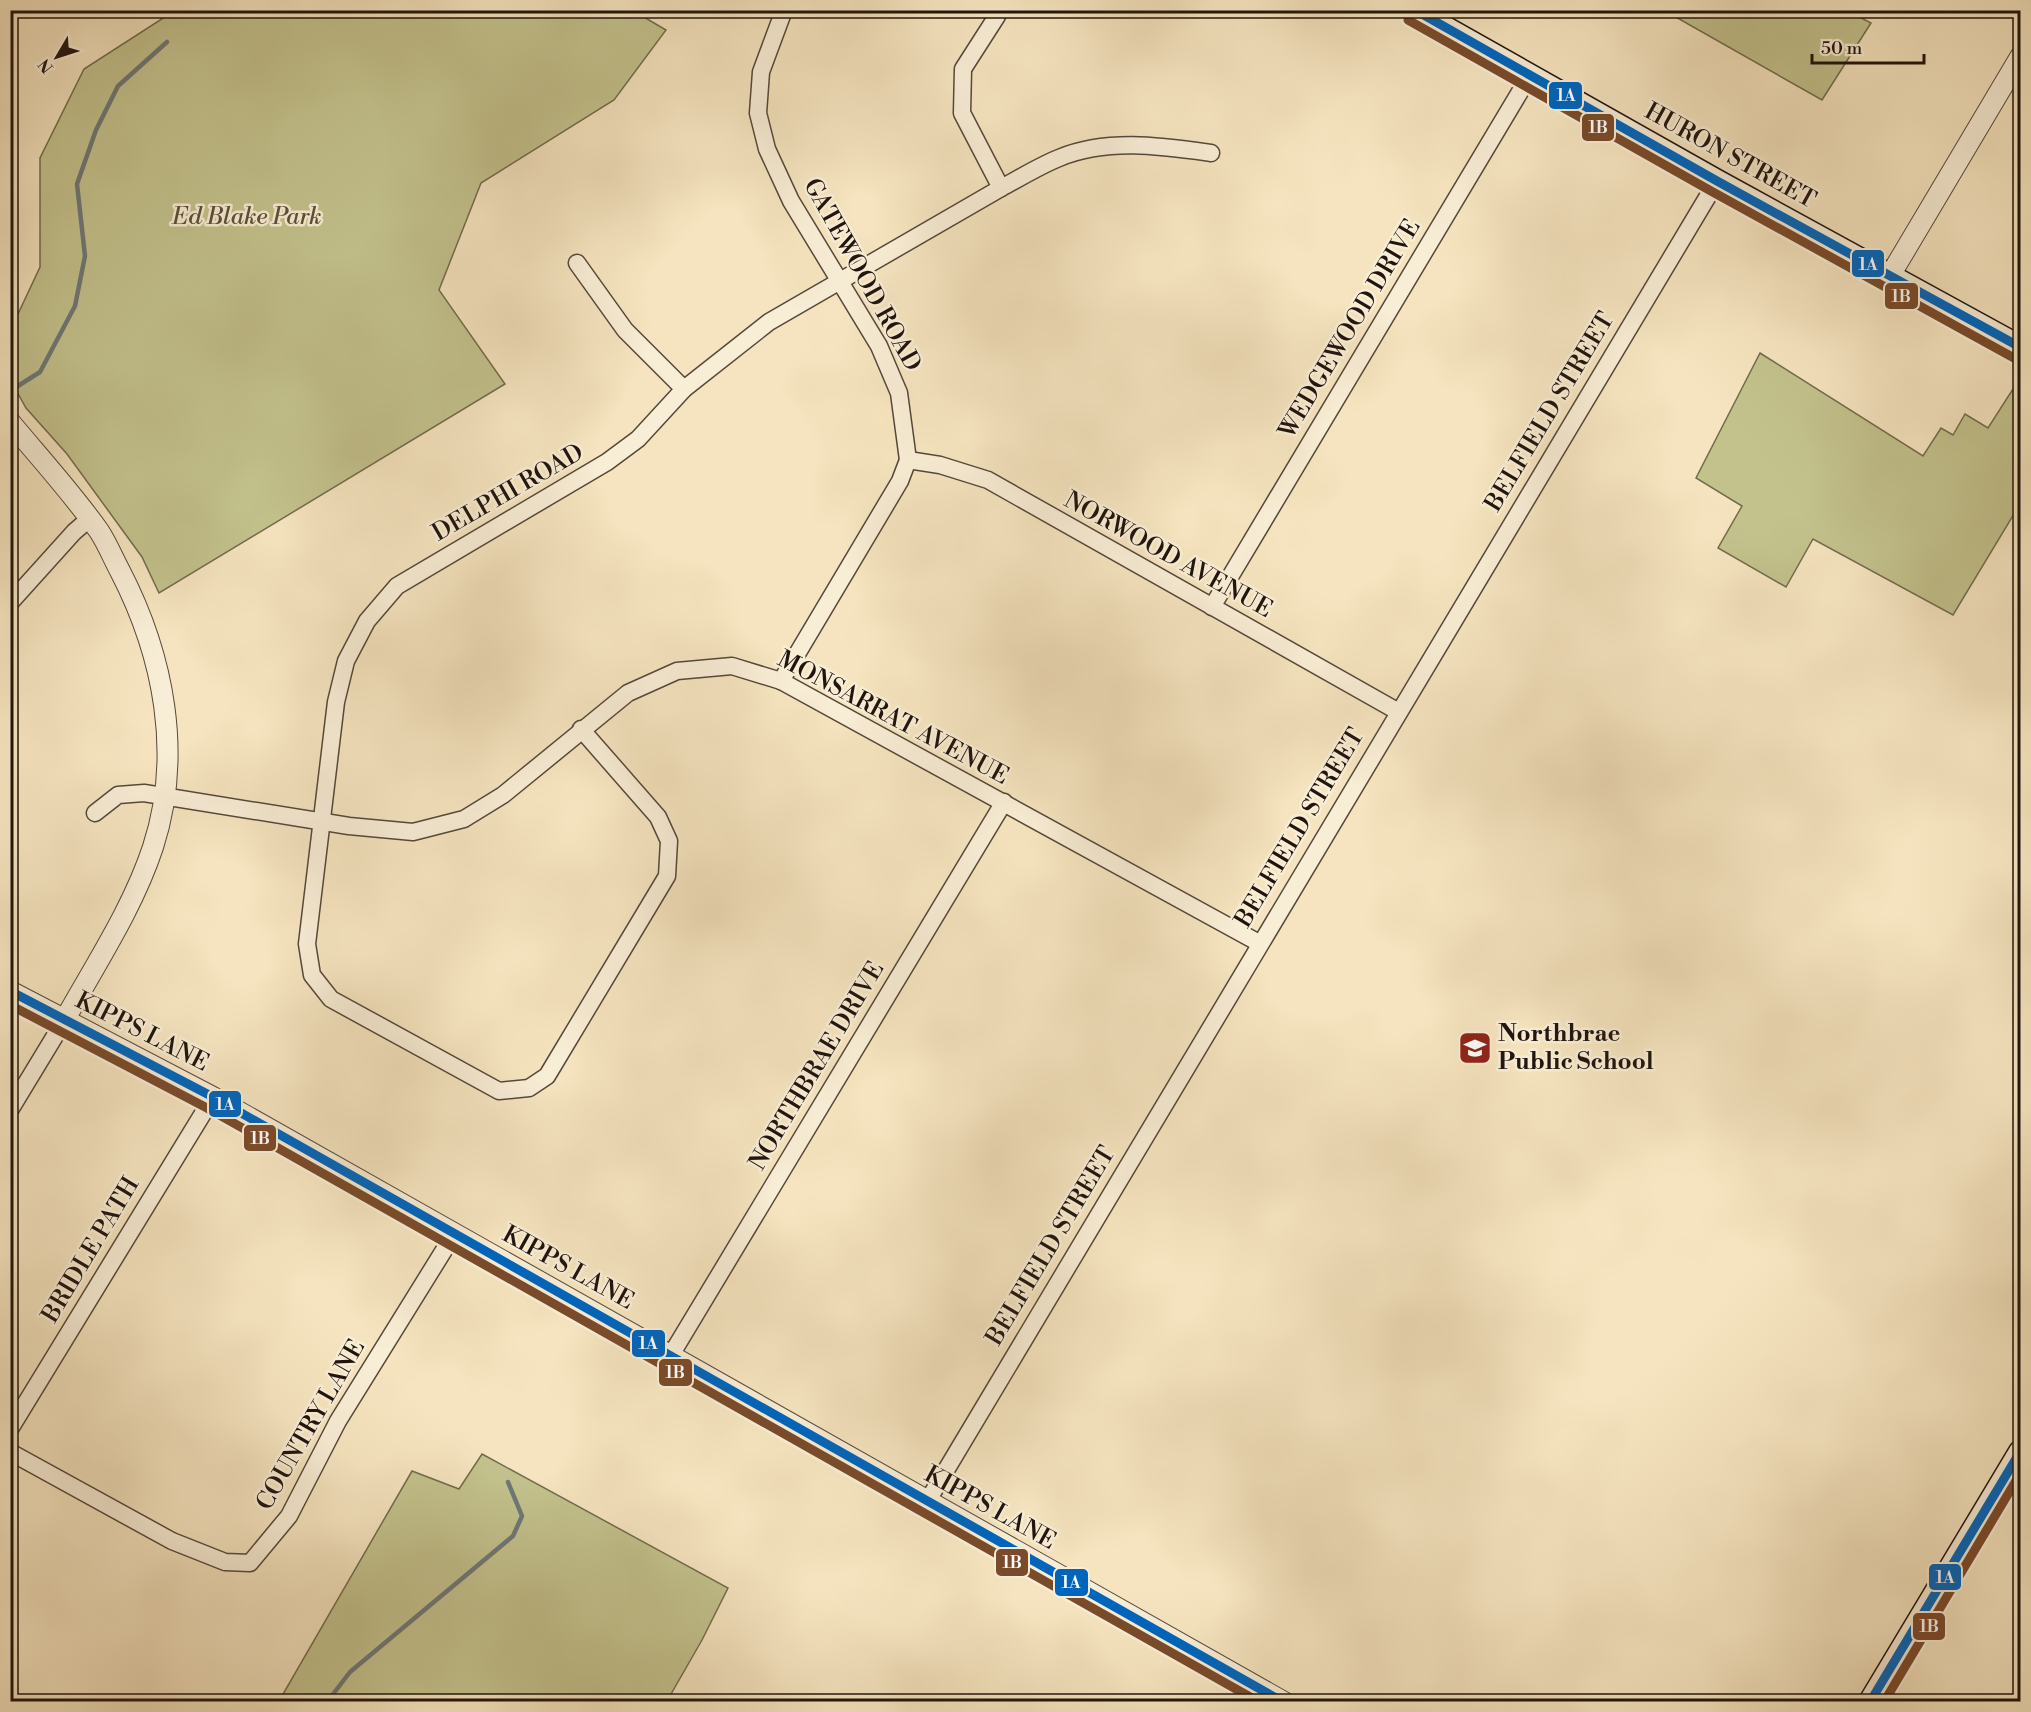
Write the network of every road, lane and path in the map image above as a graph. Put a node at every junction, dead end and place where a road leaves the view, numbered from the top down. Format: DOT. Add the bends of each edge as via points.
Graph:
graph roads {
  1 [pos="784,10"];
  2 [pos="998,10"];
  3 [pos="1414,10"];
  4 [pos="2020,57"];
  5 [pos="1530,75"];
  6 [pos="1211,153"];
  7 [pos="1717,181"];
  8 [pos="1001,188"];
  9 [pos="577,263"];
  10 [pos="1891,274"];
  11 [pos="839,281"];
  12 [pos="2020,347"];
  13 [pos="684,389"];
  14 [pos="10,422"];
  15 [pos="908,460"];
  16 [pos="89,519"];
  17 [pos="10,603"];
  18 [pos="1212,607"];
  19 [pos="781,681"];
  20 [pos="1397,711"];
  21 [pos="581,729"];
  22 [pos="164,795"];
  23 [pos="1004,802"];
  24 [pos="95,813"];
  25 [pos="321,821"];
  26 [pos="1259,943"];
  27 [pos="10,992"];
  28 [pos="64,1021"];
  29 [pos="213,1097"];
  30 [pos="10,1110"];
  31 [pos="454,1234"];
  32 [pos="671,1355"];
  33 [pos="10,1429"];
  34 [pos="10,1452"];
  35 [pos="2020,1452"];
  36 [pos="927,1502"];
  37 [pos="1284,1701"];
  38 [pos="1870,1701"];
  1 -- 11 [label="street, GATEWOOD ROAD" via="761,72 758,113 767,149 791,201"];
  2 -- 8 [label="street" via="963,69 962,114"];
  3 -- 5 [label="main road, HURON STREET"];
  4 -- 10 [label="street"];
  5 -- 7 [label="main road, HURON STREET"];
  5 -- 18 [label="street, WEDGEWOOD DRIVE"];
  6 -- 8 [label="street, DELPHI ROAD" via="1150,144 1100,147 1060,157"];
  7 -- 10 [label="main road, HURON STREET"];
  7 -- 20 [label="street, BELFIELD STREET"];
  8 -- 11 [label="street, DELPHI ROAD"];
  9 -- 13 [label="street" via="625,330"];
  10 -- 12 [label="main road, HURON STREET"];
  11 -- 13 [label="street, DELPHI ROAD" via="769,322"];
  11 -- 15 [label="street, GATEWOOD ROAD" via="879,346 899,393"];
  13 -- 25 [label="street, DELPHI ROAD" via="639,439 607,462 397,586 367,621 346,660 336,702"];
  14 -- 16 [label="street"];
  15 -- 18 [label="street, NORWOOD AVENUE" via="988,480"];
  15 -- 19 [label="street" via="900,482"];
  16 -- 17 [label="street"];
  16 -- 22 [label="street" via="100,532 131,593 158,663 168,736"];
  18 -- 20 [label="street, NORWOOD AVENUE"];
  19 -- 21 [label="street, MONSARRAT AVENUE" via="732,666 677,670 628,693"];
  19 -- 23 [label="street, MONSARRAT AVENUE"];
  20 -- 26 [label="street, BELFIELD STREET"];
  21 -- 25 [label="street, MONSARRAT AVENUE" via="503,795 464,819 413,832"];
  21 -- 25 [label="street, DELPHI ROAD" via="658,817 669,841 667,876 547,1076 529,1088 500,1091 331,999 312,975 307,944"];
  22 -- 24 [label="street, MONSARRAT AVENUE" via="118,795"];
  22 -- 25 [label="street, MONSARRAT AVENUE"];
  22 -- 28 [label="street" via="153,847 133,894"];
  23 -- 26 [label="street, MONSARRAT AVENUE"];
  23 -- 32 [label="street, NORTHBRAE DRIVE"];
  26 -- 36 [label="street, BELFIELD STREET"];
  27 -- 28 [label="street, KIPPS LANE"];
  28 -- 29 [label="street, KIPPS LANE"];
  28 -- 30 [label="street"];
  29 -- 31 [label="street, KIPPS LANE"];
  29 -- 33 [label="street, BRIDLE PATH"];
  31 -- 32 [label="street, KIPPS LANE"];
  31 -- 34 [label="street, COUNTRY LANE" via="338,1421 289,1516 250,1563 225,1562 172,1541"];
  32 -- 36 [label="street, KIPPS LANE"];
  35 -- 38 [label="main road"];
  36 -- 37 [label="street, KIPPS LANE"];
}
